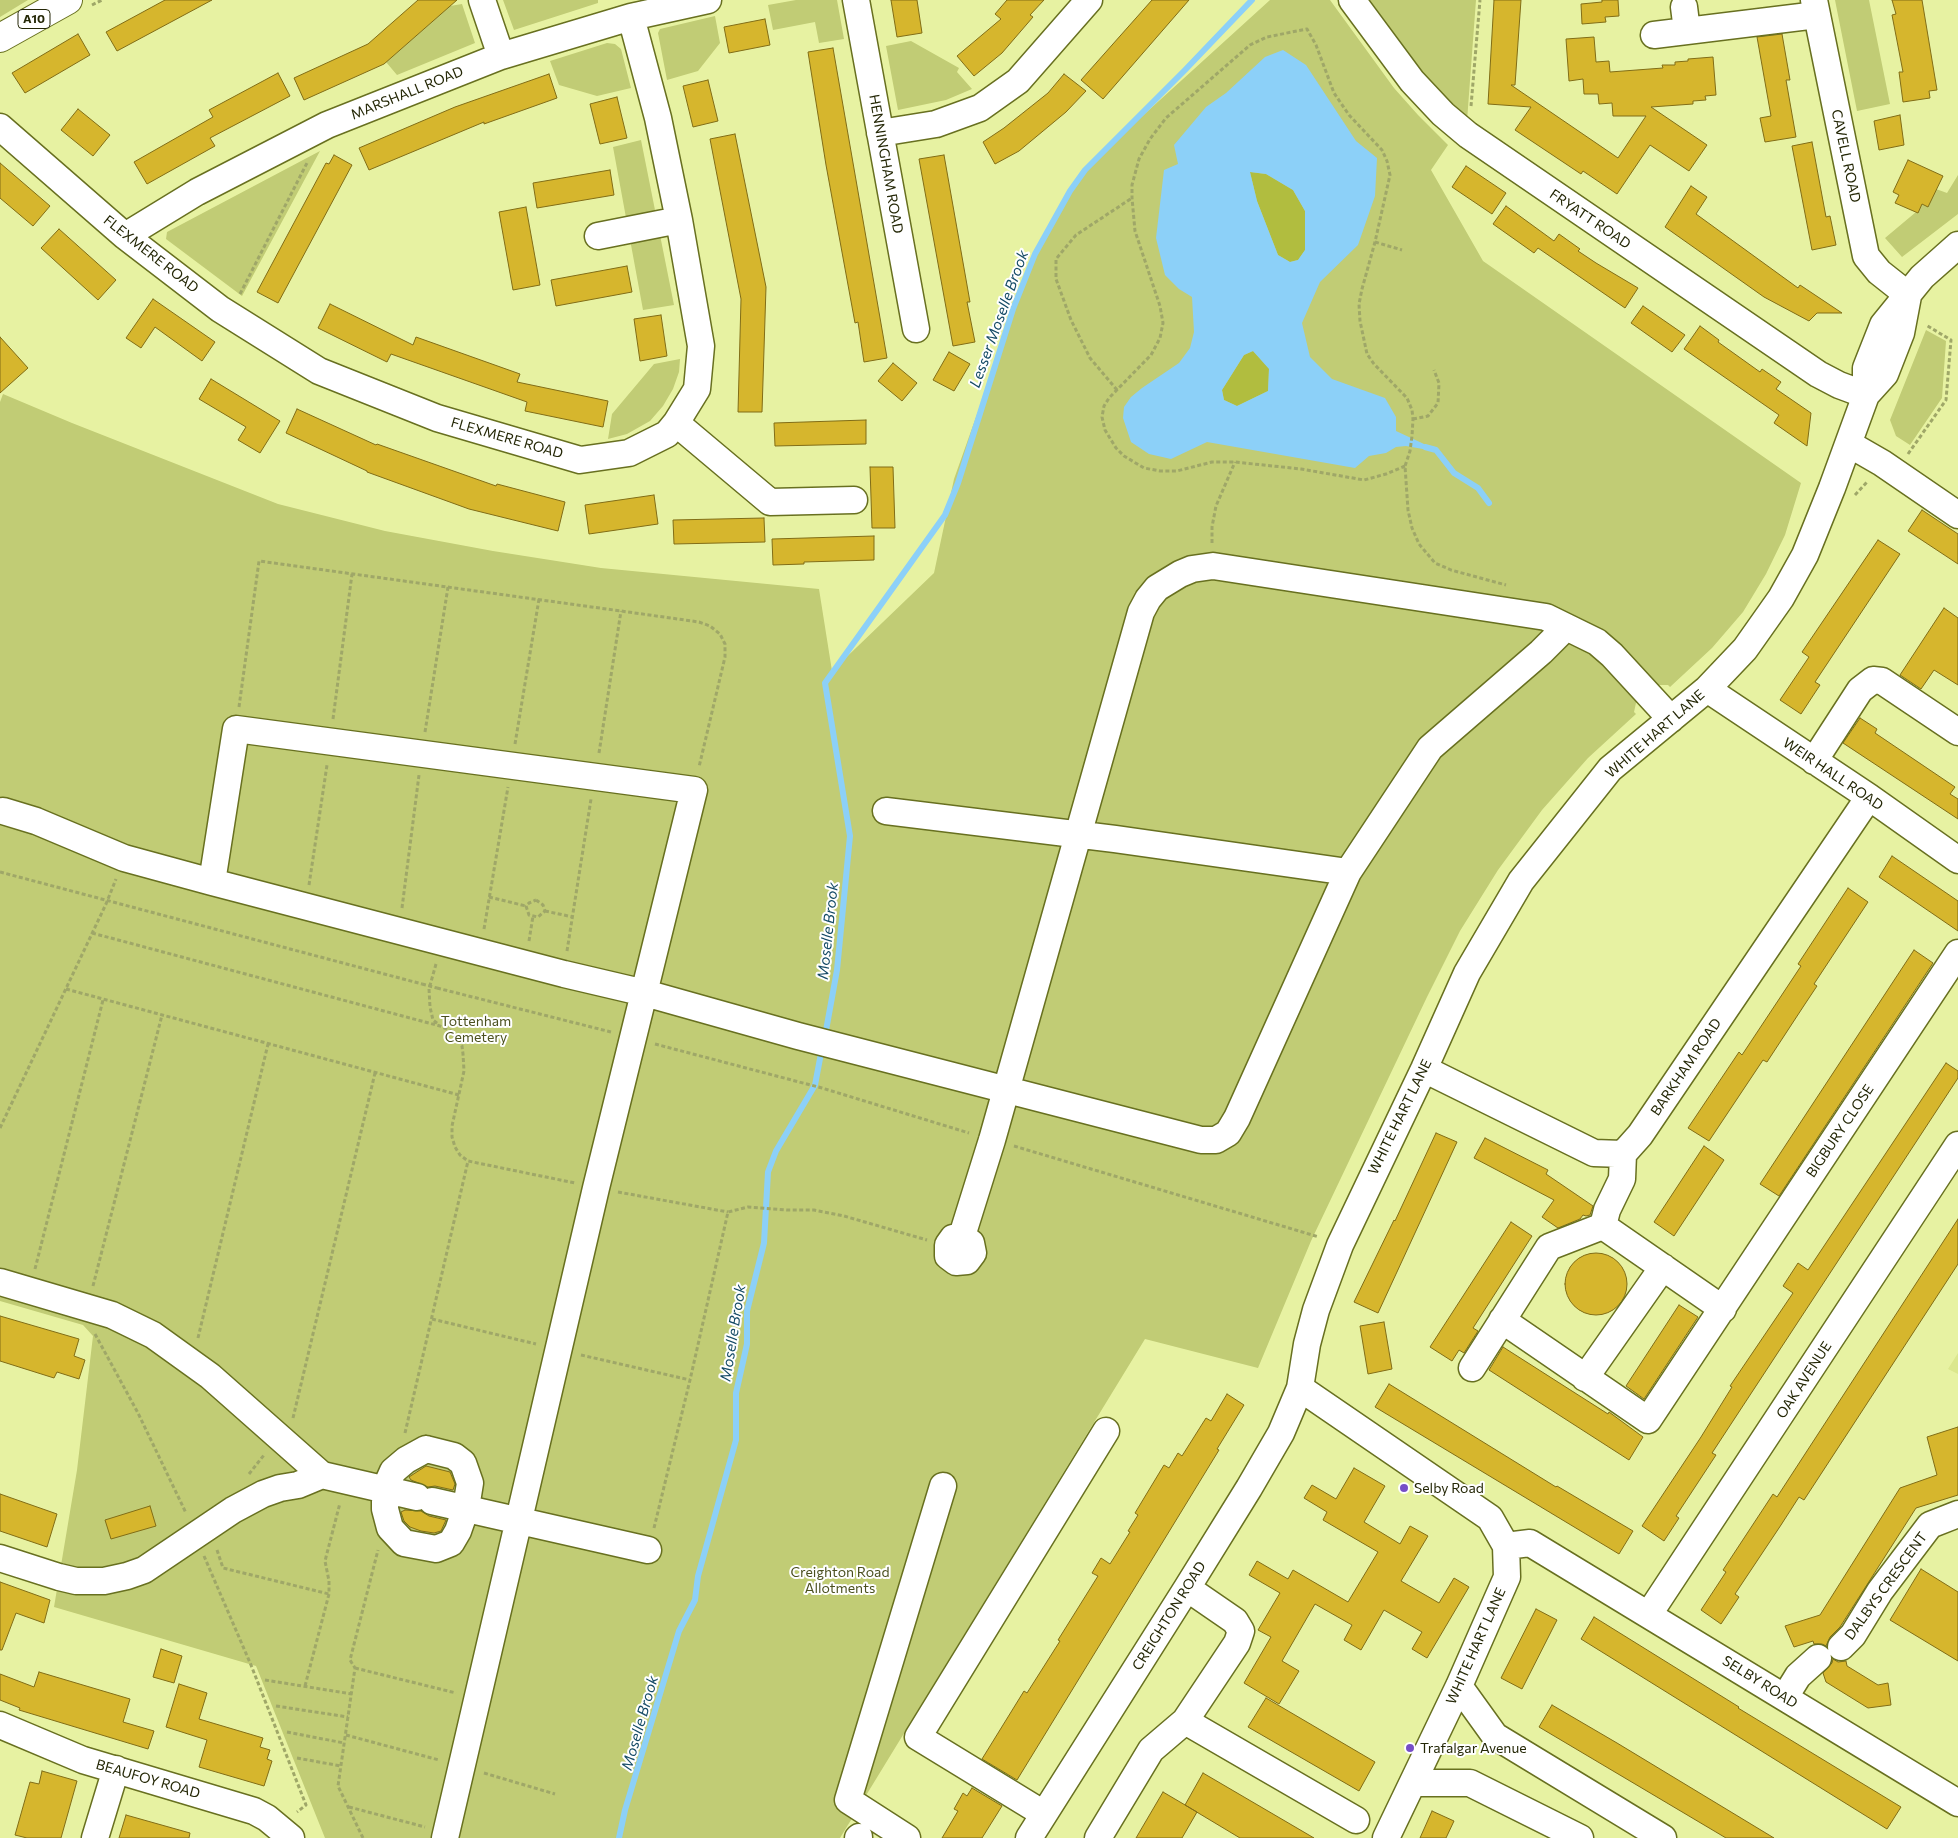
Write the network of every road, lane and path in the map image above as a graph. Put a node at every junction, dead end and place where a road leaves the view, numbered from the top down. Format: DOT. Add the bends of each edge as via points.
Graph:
graph roads {
  1 [pos="68,0"];
  2 [pos="482,0"];
  3 [pos="708,0"];
  4 [pos="856,0"];
  5 [pos="1089,0"];
  6 [pos="1352,0"];
  7 [pos="1480,0"];
  8 [pos="1815,7"];
  9 [pos="631,17"];
  10 [pos="1654,35"];
  11 [pos="0,38"];
  12 [pos="501,56"];
  13 [pos="0,127"];
  14 [pos="880,133"];
  15 [pos="1468,135"];
  16 [pos="309,160"];
  17 [pos="1132,198"];
  18 [pos="679,220"];
  19 [pos="125,236"];
  20 [pos="598,236"];
  21 [pos="1375,242"];
  22 [pos="1958,246"];
  23 [pos="1402,250"];
  24 [pos="1908,295"];
  25 [pos="230,315"];
  26 [pos="1923,324"];
  27 [pos="916,329"];
  28 [pos="1434,370"];
  29 [pos="1117,390"];
  30 [pos="1866,396"];
  31 [pos="1413,419"];
  32 [pos="676,423"];
  33 [pos="1849,444"];
  34 [pos="1907,456"];
  35 [pos="1235,462"];
  36 [pos="1404,466"];
  37 [pos="854,500"];
  38 [pos="1958,515"];
  39 [pos="1212,527"];
  40 [pos="1508,586"];
  41 [pos="1565,628"];
  42 [pos="1707,689"];
  43 [pos="1671,719"];
  44 [pos="236,729"];
  45 [pos="1958,732"];
  46 [pos="1820,751"];
  47 [pos="694,790"];
  48 [pos="1869,797"];
  49 [pos="3,810"];
  50 [pos="886,811"];
  51 [pos="1078,835"];
  52 [pos="124,858"];
  53 [pos="1958,860"];
  54 [pos="0,872"];
  55 [pos="1348,872"];
  56 [pos="212,882"];
  57 [pos="489,897"];
  58 [pos="107,901"];
  59 [pos="526,906"];
  60 [pos="545,911"];
  61 [pos="572,917"];
  62 [pos="92,933"];
  63 [pos="1958,953"];
  64 [pos="431,982"];
  65 [pos="437,988"];
  66 [pos="66,989"];
  67 [pos="645,993"];
  68 [pos="103,1000"];
  69 [pos="162,1015"];
  70 [pos="440,1026"];
  71 [pos="268,1044"];
  72 [pos="1424,1070"];
  73 [pos="375,1073"];
  74 [pos="796,1081"];
  75 [pos="1006,1090"];
  76 [pos="459,1095"];
  77 [pos="0,1128"];
  78 [pos="992,1140"];
  79 [pos="1958,1145"];
  80 [pos="1623,1154"];
  81 [pos="468,1161"];
  82 [pos="596,1188"];
  83 [pos="728,1212"];
  84 [pos="1603,1226"];
  85 [pos="955,1241"];
  86 [pos="1340,1245"];
  87 [pos="1663,1267"];
  88 [pos="34,1275"];
  89 [pos="0,1282"];
  90 [pos="88,1308"];
  91 [pos="1723,1309"];
  92 [pos="1502,1320"];
  93 [pos="96,1335"];
  94 [pos="192,1361"];
  95 [pos="1472,1368"];
  96 [pos="1585,1378"];
  97 [pos="1300,1388"];
  98 [pos="1106,1430"];
  99 [pos="286,1444"];
  100 [pos="406,1460"];
  101 [pos="334,1478"];
  102 [pos="943,1486"];
  103 [pos="385,1489"];
  104 [pos="466,1508"];
  105 [pos="1958,1514"];
  106 [pos="519,1520"];
  107 [pos="390,1528"];
  108 [pos="203,1532"];
  109 [pos="1506,1546"];
  110 [pos="648,1550"];
  111 [pos="0,1558"];
  112 [pos="1187,1588"];
  113 [pos="329,1594"];
  114 [pos="1649,1614"];
  115 [pos="1842,1647"];
  116 [pos="1818,1658"];
  117 [pos="355,1668"];
  118 [pos="266,1680"];
  119 [pos="305,1686"];
  120 [pos="1459,1686"];
  121 [pos="352,1694"];
  122 [pos="479,1698"];
  123 [pos="1785,1698"];
  124 [pos="276,1706"];
  125 [pos="348,1717"];
  126 [pos="1185,1721"];
  127 [pos="0,1725"];
  128 [pos="287,1732"];
  129 [pos="344,1743"];
  130 [pos="297,1758"];
  131 [pos="341,1766"];
  132 [pos="116,1769"];
  133 [pos="1414,1783"];
  134 [pos="1958,1804"];
  135 [pos="348,1806"];
  136 [pos="1044,1814"];
  137 [pos="1356,1820"];
  138 [pos="285,1832"];
  139 [pos="446,1836"];
  140 [pos="95,1838"];
  141 [pos="362,1838"];
  142 [pos="907,1838"];
  143 [pos="1029,1838"];
  144 [pos="1098,1838"];
  145 [pos="1386,1838"];
  146 [pos="1580,1838"];
  147 [pos="1663,1838"];
  1 -- 11 [label="highway, A10"];
  2 -- 12 [label="street"];
  3 -- 9 [label="street, MARSHALL ROAD"];
  4 -- 14 [label="street, HENNINGHAM ROAD"];
  5 -- 14 [label="street" via="1018,81 980,108 936,124"];
  6 -- 15 [label="street, FRYATT ROAD" via="1412,81"];
  7 -- 15 [label="path"];
  8 -- 10 [label="street" via="1685,19"];
  8 -- 24 [label="street, CAVELL ROAD" via="1866,256 1879,272"];
  9 -- 12 [label="street, MARSHALL ROAD"];
  9 -- 18 [label="street, FLEXMERE ROAD" via="658,118"];
  12 -- 19 [label="street, MARSHALL ROAD" via="326,125 197,192"];
  13 -- 19 [label="street, FLEXMERE ROAD"];
  14 -- 27 [label="street, HENNINGHAM ROAD"];
  15 -- 30 [label="street, FRYATT ROAD" via="1810,369 1839,386"];
  16 -- 25 [label="path"];
  17 -- 21 [label="path" via="1139,159 1166,118 1250,45 1267,37 1307,29 1334,93 1349,115 1382,150 1387,161 1390,175"];
  17 -- 29 [label="path" via="1135,231 1163,323 1151,355"];
  17 -- 29 [label="path" via="1076,235 1056,259 1056,279 1071,320 1090,358"];
  18 -- 20 [label="street"];
  18 -- 32 [label="street, FLEXMERE ROAD" via="701,346 697,389"];
  19 -- 25 [label="street, FLEXMERE ROAD"];
  21 -- 23 [label="path"];
  21 -- 31 [label="path" via="1359,304 1362,333 1367,354 1407,398"];
  22 -- 24 [label="street, WHITE HART LANE" via="1922,277"];
  24 -- 30 [label="street, WHITE HART LANE" via="1901,333 1884,374"];
  25 -- 32 [label="street, FLEXMERE ROAD" via="319,371 437,418 580,460 629,453 667,434"];
  26 -- 34 [label="path" via="1952,340 1946,400"];
  28 -- 31 [label="path" via="1440,383 1438,403 1428,416"];
  29 -- 35 [label="path" via="1104,406 1102,417 1105,430 1116,448 1132,462 1160,471 1177,471 1212,462"];
  30 -- 33 [label="street, WHITE HART LANE"];
  31 -- 36 [label="path" via="1410,451"];
  32 -- 37 [label="street" via="770,502"];
  33 -- 38 [label="street"];
  33 -- 42 [label="street, WHITE HART LANE" via="1805,555 1781,598 1745,649"];
  35 -- 36 [label="path" via="1364,480"];
  35 -- 39 [label="path" via="1216,506"];
  36 -- 40 [label="path" via="1412,528 1419,544 1435,563"];
  41 -- 43 [label="street" via="1597,642"];
  41 -- 51 [label="street" via="1546,617 1213,566 1180,574 1157,588 1141,612"];
  41 -- 55 [label="street" via="1430,748"];
  42 -- 43 [label="street, WHITE HART LANE"];
  42 -- 46 [label="street, WEIR HALL ROAD"];
  43 -- 72 [label="street, WHITE HART LANE" via="1610,769 1520,881 1467,973"];
  44 -- 47 [label="street"];
  44 -- 47 [label="path" via="259,561 700,622 710,626 720,634 725,644 725,657"];
  44 -- 56 [label="street"];
  45 -- 46 [label="street" via="1882,681 1873,680 1860,690"];
  46 -- 48 [label="street, WEIR HALL ROAD"];
  47 -- 67 [label="street"];
  48 -- 53 [label="street, WEIR HALL ROAD"];
  48 -- 80 [label="street, BARKHAM ROAD" via="1640,1135"];
  49 -- 52 [label="street"];
  50 -- 51 [label="street"];
  51 -- 55 [label="street"];
  51 -- 75 [label="street"];
  52 -- 56 [label="street"];
  52 -- 58 [label="path"];
  54 -- 58 [label="path"];
  55 -- 75 [label="street" via="1228,1133 1216,1140 1201,1140"];
  56 -- 67 [label="street"];
  57 -- 59 [label="path"];
  58 -- 62 [label="path"];
  58 -- 65 [label="path, bridge"];
  59 -- 60 [label="path" via="536,900"];
  59 -- 60 [label="path" via="529,915 538,917"];
  60 -- 61 [label="path"];
  62 -- 66 [label="path"];
  62 -- 70 [label="path"];
  63 -- 91 [label="street, BIGBURY CLOSE"];
  64 -- 70 [label="path" via="430,1007 433,1020"];
  66 -- 68 [label="path"];
  66 -- 77 [label="path"];
  67 -- 75 [label="street"];
  67 -- 82 [label="street"];
  68 -- 69 [label="path"];
  68 -- 88 [label="path"];
  69 -- 71 [label="path"];
  69 -- 90 [label="path"];
  70 -- 76 [label="path" via="451,1031 462,1046 464,1071"];
  71 -- 73 [label="path"];
  71 -- 94 [label="path"];
  72 -- 80 [label="street" via="1594,1153"];
  72 -- 86 [label="street, WHITE HART LANE"];
  73 -- 76 [label="path"];
  73 -- 99 [label="path"];
  74 -- 78 [label="path"];
  75 -- 78 [label="street"];
  76 -- 81 [label="path" via="452,1137 455,1147"];
  78 -- 85 [label="street"];
  78 -- 86 [label="path"];
  79 -- 114 [label="street, OAK AVENUE"];
  80 -- 84 [label="street" via="1622,1179"];
  81 -- 82 [label="path"];
  81 -- 100 [label="path" via="402,1447"];
  82 -- 83 [label="path"];
  82 -- 106 [label="street"];
  83 -- 85 [label="path" via="748,1207 814,1210"];
  83 -- 110 [label="path"];
  84 -- 87 [label="street"];
  84 -- 92 [label="street" via="1549,1247"];
  86 -- 97 [label="street, WHITE HART LANE" via="1316,1310"];
  87 -- 91 [label="street"];
  87 -- 96 [label="street"];
  89 -- 90 [label="street"];
  90 -- 94 [label="street" via="134,1324"];
  91 -- 96 [label="street, BIGBURY CLOSE" via="1648,1420"];
  92 -- 95 [label="street"];
  92 -- 96 [label="street, BIGBURY CLOSE"];
  93 -- 108 [label="path"];
  94 -- 99 [label="street"];
  97 -- 109 [label="street, WHITE HART LANE" via="1490,1518"];
  97 -- 112 [label="street, CREIGHTON ROAD" via="1281,1433"];
  98 -- 136 [label="street" via="918,1737"];
  99 -- 101 [label="street"];
  100 -- 103 [label="street" via="393,1471"];
  100 -- 104 [label="street" via="426,1449 454,1456 463,1463 470,1483"];
  101 -- 103 [label="street"];
  101 -- 108 [label="street" via="263,1494 233,1510"];
  101 -- 113 [label="path" via="325,1561"];
  102 -- 142 [label="street" via="848,1800"];
  103 -- 104 [label="street"];
  103 -- 107 [label="street" via="385,1509"];
  104 -- 106 [label="street"];
  104 -- 107 [label="street" via="450,1543 436,1549 404,1543"];
  105 -- 115 [label="street, DALBYS CRESCENT" via="1930,1525"];
  106 -- 110 [label="street"];
  106 -- 122 [label="street"];
  107 -- 117 [label="path" via="381,1539 350,1660"];
  108 -- 111 [label="street" via="144,1570 104,1581 59,1578"];
  108 -- 113 [label="path" via="222,1568"];
  108 -- 138 [label="path" via="306,1805"];
  109 -- 114 [label="street, SELBY ROAD" via="1530,1543"];
  109 -- 120 [label="street, WHITE HART LANE" via="1507,1577"];
  112 -- 126 [label="street" via="1235,1621 1241,1631 1237,1643"];
  112 -- 136 [label="street, CREIGHTON ROAD"];
  113 -- 119 [label="path"];
  114 -- 123 [label="street, SELBY ROAD"];
  116 -- 123 [label="street" via="1798,1676"];
  117 -- 121 [label="path"];
  117 -- 122 [label="path"];
  118 -- 119 [label="path"];
  119 -- 121 [label="path"];
  120 -- 133 [label="street, WHITE HART LANE"];
  120 -- 147 [label="street" via="1495,1736"];
  121 -- 125 [label="path"];
  122 -- 139 [label="street"];
  123 -- 134 [label="street, SELBY ROAD"];
  124 -- 125 [label="path"];
  125 -- 129 [label="path"];
  126 -- 137 [label="street"];
  126 -- 144 [label="street" via="1151,1750"];
  127 -- 132 [label="street, BEAUFOY ROAD" via="83,1760"];
  128 -- 129 [label="path"];
  129 -- 131 [label="path"];
  130 -- 131 [label="path"];
  131 -- 135 [label="path" via="338,1786"];
  132 -- 138 [label="street, BEAUFOY ROAD" via="246,1808"];
  132 -- 140 [label="street"];
  133 -- 145 [label="street, WHITE HART LANE"];
  133 -- 146 [label="street" via="1470,1783"];
  135 -- 139 [label="path"];
  135 -- 141 [label="path"];
  136 -- 143 [label="street, CREIGHTON ROAD"];
}
